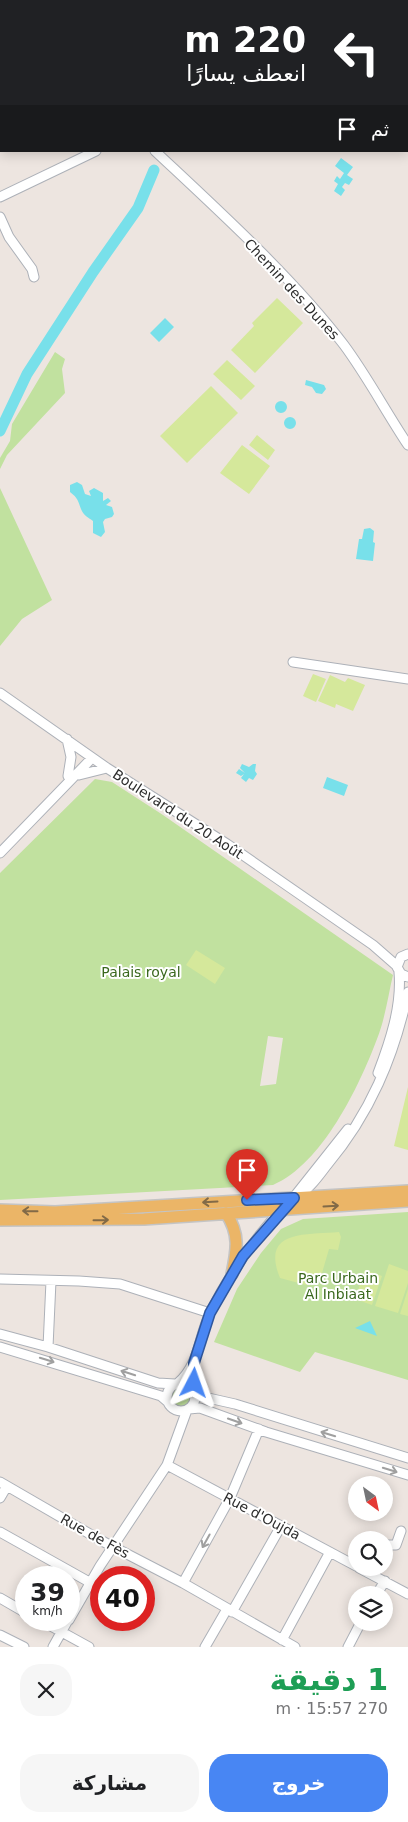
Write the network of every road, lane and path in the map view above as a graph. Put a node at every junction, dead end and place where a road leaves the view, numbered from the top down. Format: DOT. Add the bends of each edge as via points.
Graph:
graph roads {
  1 [pos="94,152"];
  2 [pos="156,152"];
  3 [pos="0,197"];
  4 [pos="0,217"];
  5 [pos="34,277"];
  6 [pos="408,444"];
  7 [pos="293,662"];
  8 [pos="408,679"];
  9 [pos="0,693"];
  10 [pos="67,739"];
  11 [pos="90,757"];
  12 [pos="107,768"];
  13 [pos="70,778"];
  14 [pos="0,845"];
  15 [pos="0,853"];
  16 [pos="408,944"];
  17 [pos="373,945"];
  18 [pos="405,955"];
  19 [pos="398,969"];
  20 [pos="408,978"];
  21 [pos="408,992"];
  22 [pos="407,1003"];
  23 [pos="408,1191"];
  24 [pos="294,1198"];
  25 [pos="408,1202"];
  26 [pos="279,1209"];
  27 [pos="0,1210"];
  28 [pos="226,1213"];
  29 [pos="0,1220"];
  30 [pos="232,1274"];
  31 [pos="0,1279"];
  32 [pos="50,1281"];
  33 [pos="210,1313"];
  34 [pos="0,1334"];
  35 [pos="48,1347"];
  36 [pos="0,1348"];
  37 [pos="194,1363"];
  38 [pos="176,1384"];
  39 [pos="194,1393"];
  40 [pos="170,1405"];
  41 [pos="188,1409"];
  42 [pos="259,1429"];
  43 [pos="177,1435"];
  44 [pos="408,1458"];
  45 [pos="167,1465"];
  46 [pos="408,1475"];
  47 [pos="3,1484"];
  48 [pos="0,1498"];
  49 [pos="230,1498"];
  50 [pos="281,1526"];
  51 [pos="402,1531"];
  52 [pos="0,1532"];
  53 [pos="393,1545"];
  54 [pos="113,1548"];
  55 [pos="330,1552"];
  56 [pos="348,1561"];
  57 [pos="101,1566"];
  58 [pos="376,1576"];
  59 [pos="90,1581"];
  60 [pos="385,1581"];
  61 [pos="183,1583"];
  62 [pos="90,1584"];
  63 [pos="382,1586"];
  64 [pos="408,1594"];
  65 [pos="1,1600"];
  66 [pos="80,1601"];
  67 [pos="15,1607"];
  68 [pos="230,1610"];
  69 [pos="357,1631"];
  70 [pos="62,1632"];
  71 [pos="0,1635"];
  72 [pos="282,1640"];
  73 [pos="24,1647"];
  74 [pos="53,1647"];
  75 [pos="89,1647"];
  76 [pos="205,1647"];
  77 [pos="295,1647"];
  78 [pos="348,1647"];
  1 -- 3 [label="street"];
  2 -- 6 [label="street, Chemin des Dunes" via="253,246 327,325 345,346"];
  4 -- 5 [label="street"];
  7 -- 8 [label="street"];
  9 -- 10 [label="street, Boulevard du 20 Août"];
  10 -- 11 [label="street, Boulevard du 20 Août"];
  10 -- 13 [label="street" via="71,757"];
  11 -- 12 [label="street, Boulevard du 20 Août"];
  11 -- 13 [label="street"];
  12 -- 13 [label="street"];
  12 -- 17 [label="street, Boulevard du 20 Août" via="227,844"];
  13 -- 14 [label="street"];
  13 -- 15 [label="street"];
  16 -- 18 [label="street"];
  17 -- 18 [label="street, Boulevard du 20 Août"];
  17 -- 19 [label="street, Boulevard du 20 Août"];
  18 -- 19 [label="street"];
  19 -- 20 [label="street, Boulevard du 20 Août"];
  19 -- 24 [label="street" via="400,986 395,1019 372,1087 346,1132"];
  21 -- 22 [label="street"];
  22 -- 24 [label="street" via="389,1062 367,1108 328,1164 310,1186"];
  23 -- 24 [label="main road"];
  24 -- 26 [label="street"];
  24 -- 27 [label="main road, one-way" via="55,1212"];
  26 -- 25 [label="main road, one-way"];
  26 -- 28 [label="main road"];
  26 -- 30 [label="street"];
  29 -- 28 [label="main road, one-way" via="144,1219"];
  28 -- 30 [label="main road" via="237,1232"];
  30 -- 33 [label="street"];
  31 -- 32 [label="street"];
  32 -- 33 [label="street" via="120,1284"];
  32 -- 35 [label="street"];
  33 -- 37 [label="street"];
  34 -- 35 [label="street"];
  38 -- 35 [label="street, one-way" via="158,1383"];
  36 -- 40 [label="street, one-way" via="161,1396"];
  37 -- 38 [label="street" via="189,1373"];
  37 -- 39 [label="street"];
  38 -- 39 [label="street" via="186,1384"];
  38 -- 40 [label="street" via="168,1390"];
  39 -- 41 [label="street" via="194,1401"];
  44 -- 39 [label="street, one-way"];
  40 -- 41 [label="street" via="180,1411"];
  40 -- 43 [label="street"];
  41 -- 42 [label="street, one-way" via="200,1408"];
  41 -- 43 [label="street"];
  42 -- 46 [label="street, one-way"];
  42 -- 49 [label="street"];
  43 -- 45 [label="street"];
  45 -- 49 [label="street, Rue d'Oujda"];
  45 -- 54 [label="street"];
  47 -- 48 [label="street"];
  47 -- 54 [label="street, Rue de Fès"];
  49 -- 50 [label="street, Rue d'Oujda"];
  49 -- 61 [label="street, one-way"];
  50 -- 55 [label="street, Rue d'Oujda"];
  50 -- 68 [label="street"];
  51 -- 53 [label="street" via="396,1545"];
  52 -- 59 [label="street"];
  54 -- 57 [label="street"];
  54 -- 61 [label="street, Rue de Fès"];
  55 -- 56 [label="street, Rue d'Oujda"];
  55 -- 72 [label="street"];
  58 -- 60 [label="street, Rue d'Oujda"];
  60 -- 63 [label="street"];
  60 -- 64 [label="street, Rue d'Oujda"];
  61 -- 68 [label="street, Rue de Fès"];
  62 -- 66 [label="street"];
  65 -- 67 [label="street"];
  68 -- 72 [label="street, Rue de Fès"];
  68 -- 76 [label="street"];
  69 -- 78 [label="street"];
  70 -- 74 [label="street"];
  70 -- 75 [label="street"];
  71 -- 73 [label="street"];
  72 -- 77 [label="street, Rue de Fès"];
}
